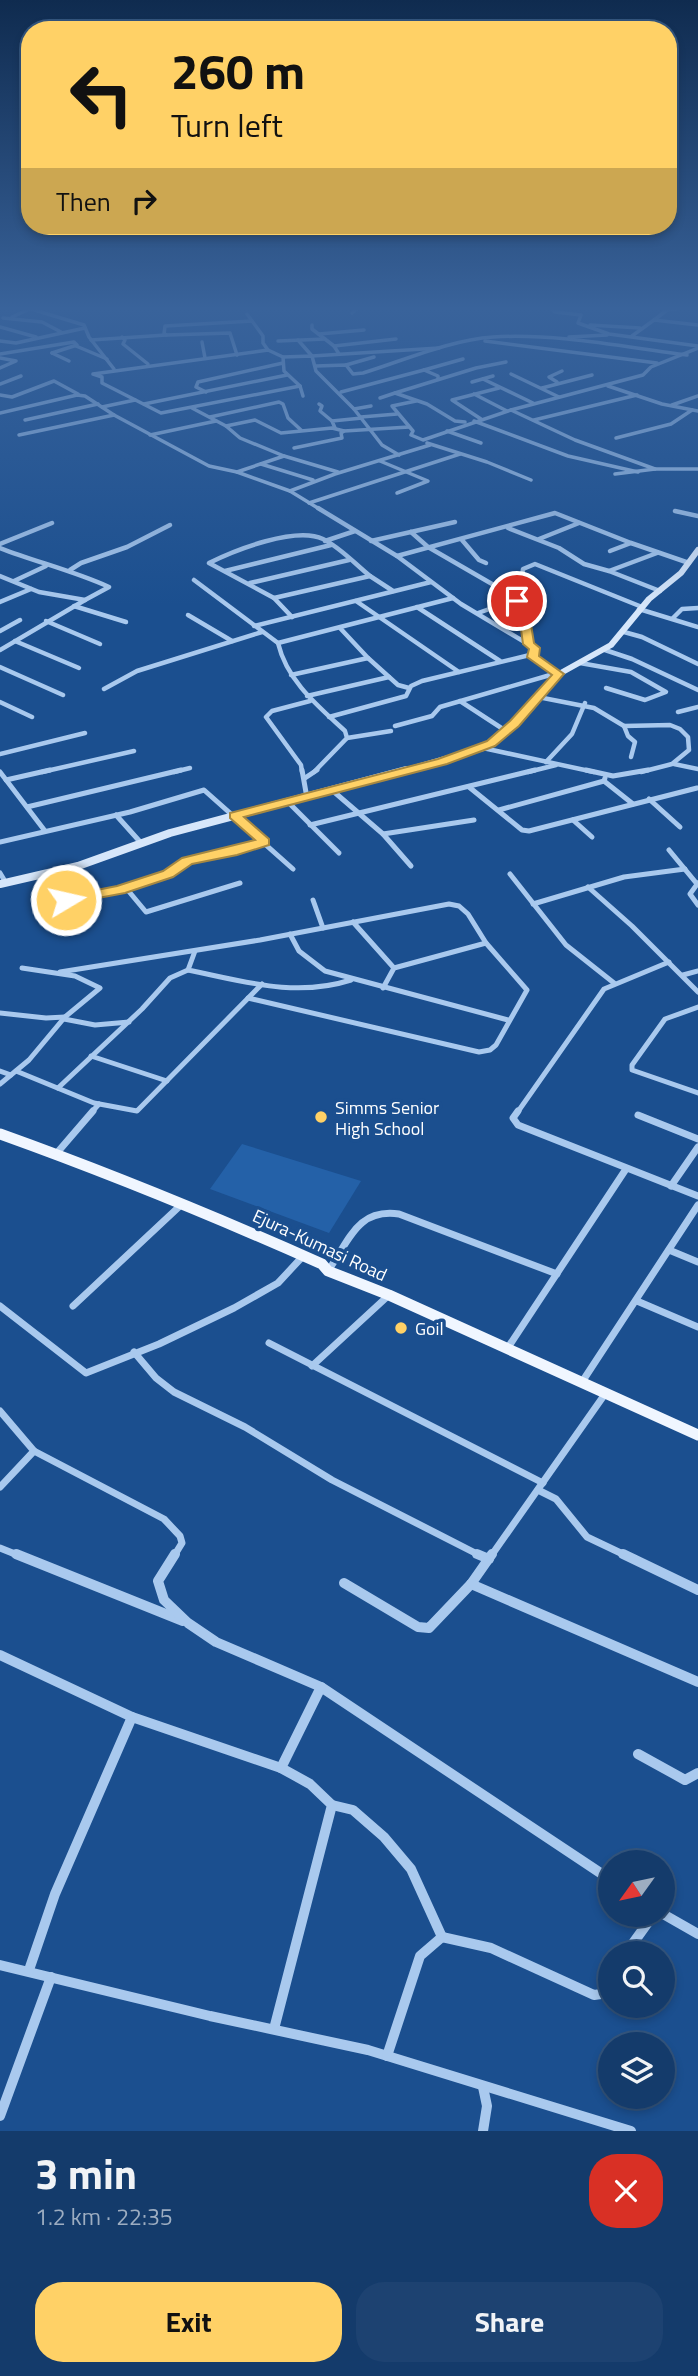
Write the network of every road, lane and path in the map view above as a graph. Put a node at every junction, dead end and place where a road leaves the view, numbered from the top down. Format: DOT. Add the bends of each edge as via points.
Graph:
graph roads {
  1 [pos="29,406"];
  2 [pos="93,406"];
  3 [pos="102,406"];
  4 [pos="147,406"];
  5 [pos="200,406"];
  6 [pos="259,406"];
  7 [pos="284,406"];
  8 [pos="321,406"];
  9 [pos="351,406"];
  10 [pos="368,406"];
  11 [pos="394,406"];
  12 [pos="430,406"];
  13 [pos="462,406"];
  14 [pos="500,406"];
  15 [pos="526,406"];
  16 [pos="597,406"];
  17 [pos="676,406"];
  18 [pos="192,408"];
  19 [pos="354,409"];
  20 [pos="692,410"];
  21 [pos="509,411"];
  22 [pos="698,411"];
  23 [pos="0,413"];
  24 [pos="397,414"];
  25 [pos="114,415"];
  26 [pos="210,417"];
  27 [pos="361,417"];
  28 [pos="481,419"];
  29 [pos="25,421"];
  30 [pos="216,421"];
  31 [pos="332,421"];
  32 [pos="533,421"];
  33 [pos="472,422"];
  34 [pos="226,426"];
  35 [pos="409,427"];
  36 [pos="335,428"];
  37 [pos="367,429"];
  38 [pos="301,430"];
  39 [pos="344,431"];
  40 [pos="447,431"];
  41 [pos="19,435"];
  42 [pos="150,435"];
  43 [pos="616,438"];
  44 [pos="423,440"];
  45 [pos="481,443"];
  46 [pos="430,445"];
  47 [pos="294,448"];
  48 [pos="460,454"];
  49 [pos="400,455"];
  50 [pos="284,456"];
  51 [pos="379,461"];
  52 [pos="261,464"];
  53 [pos="655,469"];
  54 [pos="698,469"];
  55 [pos="237,472"];
  56 [pos="340,472"];
  57 [pos="403,472"];
  58 [pos="638,472"];
  59 [pos="615,474"];
  60 [pos="531,480"];
  61 [pos="315,481"];
  62 [pos="290,491"];
  63 [pos="397,493"];
  64 [pos="309,503"];
  65 [pos="676,511"];
  66 [pos="698,516"];
  67 [pos="455,522"];
  68 [pos="52,523"];
  69 [pos="579,523"];
  70 [pos="170,525"];
  71 [pos="508,528"];
  72 [pos="355,531"];
  73 [pos="411,532"];
  74 [pos="462,540"];
  75 [pos="537,540"];
  76 [pos="325,541"];
  77 [pos="371,541"];
  78 [pos="631,544"];
  79 [pos="331,545"];
  80 [pos="0,546"];
  81 [pos="428,547"];
  82 [pos="698,550"];
  83 [pos="610,551"];
  84 [pos="657,553"];
  85 [pos="397,556"];
  86 [pos="349,560"];
  87 [pos="689,563"];
  88 [pos="486,564"];
  89 [pos="46,566"];
  90 [pos="70,570"];
  91 [pos="609,570"];
  92 [pos="225,571"];
  93 [pos="0,576"];
  94 [pos="370,576"];
  95 [pos="14,580"];
  96 [pos="194,580"];
  97 [pos="431,582"];
  98 [pos="250,583"];
  99 [pos="31,589"];
  100 [pos="393,591"];
  101 [pos="508,591"];
  102 [pos="660,591"];
  103 [pos="274,598"];
  104 [pos="453,598"];
  105 [pos="85,600"];
  106 [pos="518,600"];
  107 [pos="356,601"];
  108 [pos="0,602"];
  109 [pos="74,606"];
  110 [pos="417,607"];
  111 [pos="640,608"];
  112 [pos="698,608"];
  113 [pos="478,613"];
  114 [pos="188,615"];
  115 [pos="292,617"];
  116 [pos="673,618"];
  117 [pos="379,619"];
  118 [pos="20,620"];
  119 [pos="46,621"];
  120 [pos="126,622"];
  121 [pos="254,626"];
  122 [pos="698,627"];
  123 [pos="340,628"];
  124 [pos="0,631"];
  125 [pos="262,632"];
  126 [pos="624,632"];
  127 [pos="15,641"];
  128 [pos="232,641"];
  129 [pos="278,643"];
  130 [pos="100,644"];
  131 [pos="528,644"];
  132 [pos="0,650"];
  133 [pos="605,650"];
  134 [pos="534,654"];
  135 [pos="698,656"];
  136 [pos="368,657"];
  137 [pos="689,659"];
  138 [pos="500,661"];
  139 [pos="580,663"];
  140 [pos="698,664"];
  141 [pos="0,667"];
  142 [pos="79,668"];
  143 [pos="459,672"];
  144 [pos="558,673"];
  145 [pos="291,675"];
  146 [pos="389,677"];
  147 [pos="409,688"];
  148 [pos="606,688"];
  149 [pos="104,689"];
  150 [pos="698,690"];
  151 [pos="63,695"];
  152 [pos="538,697"];
  153 [pos="308,698"];
  154 [pos="460,701"];
  155 [pos="0,702"];
  156 [pos="585,704"];
  157 [pos="698,708"];
  158 [pos="678,712"];
  159 [pos="32,717"];
  160 [pos="329,717"];
  161 [pos="624,726"];
  162 [pos="506,731"];
  163 [pos="85,733"];
  164 [pos="688,737"];
  165 [pos="347,738"];
  166 [pos="695,738"];
  167 [pos="483,748"];
  168 [pos="134,751"];
  169 [pos="0,754"];
  170 [pos="631,757"];
  171 [pos="546,762"];
  172 [pos="672,764"];
  173 [pos="558,765"];
  174 [pos="190,768"];
  175 [pos="698,769"];
  176 [pos="0,772"];
  177 [pos="304,778"];
  178 [pos="606,778"];
  179 [pos="6,780"];
  180 [pos="470,788"];
  181 [pos="698,788"];
  182 [pos="333,791"];
  183 [pos="307,798"];
  184 [pos="649,799"];
  185 [pos="288,803"];
  186 [pos="633,804"];
  187 [pos="27,807"];
  188 [pos="499,810"];
  189 [pos="116,815"];
  190 [pos="358,815"];
  191 [pos="234,816"];
  192 [pos="474,820"];
  193 [pos="573,820"];
  194 [pos="310,825"];
  195 [pos="680,827"];
  196 [pos="45,831"];
  197 [pos="383,834"];
  198 [pos="592,837"];
  199 [pos="0,842"];
  200 [pos="264,842"];
  201 [pos="142,844"];
  202 [pos="669,850"];
  203 [pos="339,853"];
  204 [pos="411,866"];
  205 [pos="293,869"];
  206 [pos="685,869"];
  207 [pos="0,873"];
  208 [pos="510,874"];
  209 [pos="39,876"];
  210 [pos="3,883"];
  211 [pos="240,883"];
  212 [pos="698,883"];
  213 [pos="588,887"];
  214 [pos="126,888"];
  215 [pos="313,900"];
  216 [pos="533,904"];
  217 [pos="698,905"];
  218 [pos="354,922"];
  219 [pos="323,928"];
  220 [pos="290,934"];
  221 [pos="486,943"];
  222 [pos="195,951"];
  223 [pos="669,962"];
  224 [pos="22,968"];
  225 [pos="394,968"];
  226 [pos="188,970"];
  227 [pos="698,971"];
  228 [pos="60,972"];
  229 [pos="682,975"];
  230 [pos="351,980"];
  231 [pos="614,983"];
  232 [pos="262,984"];
  233 [pos="383,988"];
  234 [pos="698,992"];
  235 [pos="248,998"];
  236 [pos="698,1007"];
  237 [pos="0,1013"];
  238 [pos="65,1018"];
  239 [pos="508,1020"];
  240 [pos="129,1022"];
  241 [pos="91,1056"];
  242 [pos="0,1071"];
  243 [pos="14,1073"];
  244 [pos="167,1081"];
  245 [pos="0,1084"];
  246 [pos="58,1088"];
  247 [pos="698,1093"];
  248 [pos="99,1104"];
  249 [pos="638,1115"];
  250 [pos="0,1133"];
  251 [pos="698,1139"];
  252 [pos="698,1147"];
  253 [pos="56,1154"];
  254 [pos="626,1169"];
  255 [pos="671,1186"];
  256 [pos="698,1196"];
  257 [pos="183,1203"];
  258 [pos="698,1205"];
  259 [pos="669,1250"];
  260 [pos="304,1255"];
  261 [pos="698,1262"];
  262 [pos="328,1271"];
  263 [pos="557,1274"];
  264 [pos="389,1295"];
  265 [pos="636,1301"];
  266 [pos="0,1306"];
  267 [pos="73,1307"];
  268 [pos="698,1327"];
  269 [pos="269,1343"];
  270 [pos="507,1349"];
  271 [pos="134,1352"];
  272 [pos="312,1366"];
  273 [pos="582,1382"];
  274 [pos="605,1394"];
  275 [pos="0,1411"];
  276 [pos="698,1435"];
  277 [pos="34,1451"];
  278 [pos="540,1486"];
  279 [pos="0,1487"];
  280 [pos="0,1548"];
  281 [pos="489,1559"];
  282 [pos="344,1583"];
  283 [pos="471,1584"];
  284 [pos="698,1590"];
  285 [pos="188,1623"];
  286 [pos="0,1655"];
  287 [pos="698,1682"];
  288 [pos="321,1687"];
  289 [pos="132,1717"];
  290 [pos="638,1754"];
  291 [pos="281,1768"];
  292 [pos="698,1773"];
  293 [pos="332,1805"];
  294 [pos="598,1871"];
  295 [pos="676,1921"];
  296 [pos="698,1934"];
  297 [pos="442,1937"];
  298 [pos="0,1965"];
  299 [pos="29,1970"];
  300 [pos="51,1977"];
  301 [pos="598,1994"];
  302 [pos="274,2029"];
  303 [pos="387,2056"];
  304 [pos="483,2087"];
  305 [pos="0,2116"];
  306 [pos="483,2131"];
  307 [pos="631,2131"];
  1 -- 23 [label="street"];
  2 -- 29 [label="street"];
  3 -- 25 [label="street"];
  4 -- 18 [label="street" via="161,413"];
  5 -- 18 [label="street"];
  6 -- 26 [label="street"];
  7 -- 38 [label="street"];
  8 -- 31 [label="street" via="320,411"];
  9 -- 19 [label="street"];
  10 -- 19 [label="street"];
  11 -- 24 [label="street"];
  12 -- 33 [label="street" via="455,421"];
  13 -- 28 [label="street"];
  14 -- 21 [label="street"];
  15 -- 21 [label="street"];
  16 -- 32 [label="street"];
  17 -- 20 [label="street"];
  18 -- 26 [label="street"];
  19 -- 27 [label="street"];
  20 -- 22 [label="street"];
  20 -- 43 [label="street" via="671,424"];
  21 -- 28 [label="street"];
  21 -- 32 [label="street"];
  24 -- 27 [label="street"];
  24 -- 35 [label="street"];
  25 -- 41 [label="street"];
  25 -- 42 [label="street"];
  26 -- 30 [label="street"];
  27 -- 31 [label="street"];
  27 -- 37 [label="street"];
  28 -- 33 [label="street"];
  30 -- 34 [label="street"];
  30 -- 42 [label="street"];
  31 -- 36 [label="street"];
  32 -- 53 [label="street"];
  33 -- 40 [label="street"];
  33 -- 58 [label="street" via="568,456"];
  34 -- 38 [label="street" via="254,420 276,432"];
  34 -- 50 [label="street" via="240,438"];
  35 -- 37 [label="street"];
  35 -- 44 [label="street" via="411,435"];
  36 -- 38 [label="street"];
  36 -- 39 [label="street"];
  37 -- 39 [label="street"];
  37 -- 49 [label="street"];
  39 -- 47 [label="street" via="342,438"];
  40 -- 44 [label="street"];
  40 -- 45 [label="street"];
  42 -- 55 [label="street" via="209,466"];
  44 -- 46 [label="street"];
  46 -- 48 [label="street"];
  46 -- 49 [label="street"];
  48 -- 57 [label="street"];
  48 -- 60 [label="street"];
  49 -- 51 [label="street"];
  50 -- 52 [label="street"];
  50 -- 56 [label="street"];
  51 -- 56 [label="street"];
  51 -- 57 [label="street"];
  52 -- 55 [label="street"];
  52 -- 61 [label="street"];
  53 -- 54 [label="street"];
  53 -- 58 [label="street"];
  55 -- 62 [label="street"];
  56 -- 61 [label="street"];
  57 -- 63 [label="street" via="428,482"];
  57 -- 64 [label="street"];
  58 -- 59 [label="street"];
  61 -- 62 [label="street"];
  62 -- 64 [label="street"];
  64 -- 72 [label="street"];
  65 -- 66 [label="street"];
  67 -- 73 [label="street"];
  68 -- 80 [label="street"];
  69 -- 71 [label="street" via="555,513"];
  69 -- 75 [label="street"];
  69 -- 78 [label="street"];
  70 -- 90 [label="street"];
  71 -- 74 [label="street"];
  71 -- 75 [label="street"];
  72 -- 76 [label="street"];
  72 -- 77 [label="street"];
  73 -- 77 [label="street"];
  73 -- 81 [label="street"];
  74 -- 81 [label="street"];
  74 -- 88 [label="street"];
  75 -- 91 [label="street" via="584,564"];
  76 -- 79 [label="street"];
  76 -- 92 [label="street" via="302,535 233,552 209,563"];
  77 -- 85 [label="street"];
  78 -- 83 [label="street"];
  78 -- 84 [label="street"];
  79 -- 86 [label="street"];
  79 -- 92 [label="street"];
  80 -- 89 [label="street"];
  81 -- 85 [label="street"];
  81 -- 101 [label="street"];
  82 -- 87 [label="street"];
  84 -- 87 [label="street"];
  84 -- 91 [label="street"];
  85 -- 97 [label="street"];
  86 -- 94 [label="street"];
  86 -- 98 [label="street"];
  87 -- 102 [label="street"];
  89 -- 90 [label="street"];
  89 -- 95 [label="street"];
  90 -- 105 [label="street" via="109,587"];
  91 -- 102 [label="street"];
  92 -- 98 [label="street"];
  93 -- 95 [label="street"];
  94 -- 100 [label="street"];
  94 -- 103 [label="street"];
  95 -- 99 [label="street"];
  96 -- 121 [label="street"];
  97 -- 100 [label="street"];
  97 -- 104 [label="street"];
  98 -- 103 [label="street"];
  99 -- 105 [label="street"];
  99 -- 108 [label="street"];
  100 -- 107 [label="street"];
  101 -- 106 [label="street"];
  101 -- 111 [label="street" via="521,584 523,569 535,564"];
  102 -- 111 [label="street"];
  103 -- 115 [label="street"];
  104 -- 110 [label="street"];
  104 -- 113 [label="street"];
  105 -- 109 [label="street"];
  106 -- 113 [label="street"];
  106 -- 131 [label="street" via="527,620"];
  107 -- 115 [label="street"];
  107 -- 117 [label="street"];
  109 -- 119 [label="street"];
  109 -- 120 [label="street"];
  110 -- 117 [label="street"];
  110 -- 138 [label="street"];
  111 -- 116 [label="street"];
  111 -- 126 [label="street"];
  112 -- 116 [label="street" via="682,610"];
  113 -- 131 [label="street"];
  114 -- 128 [label="street"];
  115 -- 121 [label="street"];
  116 -- 122 [label="street"];
  117 -- 123 [label="street"];
  117 -- 143 [label="street"];
  118 -- 124 [label="street"];
  119 -- 127 [label="street"];
  119 -- 130 [label="street"];
  121 -- 125 [label="street"];
  123 -- 129 [label="street"];
  123 -- 136 [label="street"];
  125 -- 128 [label="street"];
  125 -- 129 [label="street"];
  126 -- 133 [label="street"];
  126 -- 137 [label="street"];
  127 -- 132 [label="street"];
  127 -- 142 [label="street"];
  128 -- 149 [label="street" via="137,671"];
  129 -- 145 [label="street"];
  131 -- 134 [label="street"];
  133 -- 139 [label="street"];
  133 -- 150 [label="street"];
  134 -- 138 [label="street"];
  134 -- 144 [label="street" via="537,661"];
  135 -- 137 [label="street"];
  136 -- 145 [label="street"];
  136 -- 146 [label="street"];
  137 -- 140 [label="street"];
  138 -- 143 [label="street"];
  139 -- 144 [label="street"];
  139 -- 148 [label="street" via="631,672 666,692 645,700"];
  141 -- 151 [label="street"];
  143 -- 147 [label="street"];
  144 -- 152 [label="street"];
  144 -- 154 [label="street"];
  145 -- 153 [label="street"];
  146 -- 147 [label="street"];
  146 -- 153 [label="street"];
  147 -- 160 [label="street" via="400,698"];
  152 -- 156 [label="street"];
  152 -- 162 [label="street"];
  153 -- 160 [label="street"];
  153 -- 177 [label="street" via="266,717 301,765"];
  154 -- 162 [label="street"];
  154 -- 165 [label="street" via="393,729"];
  155 -- 159 [label="street"];
  156 -- 161 [label="street" via="612,715"];
  156 -- 171 [label="street" via="572,734"];
  157 -- 158 [label="street"];
  160 -- 165 [label="street"];
  161 -- 164 [label="street" via="670,725"];
  161 -- 170 [label="street" via="635,743"];
  162 -- 167 [label="street"];
  163 -- 169 [label="street"];
  164 -- 166 [label="street"];
  164 -- 172 [label="street" via="689,750"];
  165 -- 177 [label="street"];
  167 -- 171 [label="street"];
  167 -- 182 [label="street"];
  168 -- 179 [label="street"];
  171 -- 173 [label="street"];
  172 -- 175 [label="street"];
  172 -- 178 [label="street"];
  173 -- 178 [label="street"];
  173 -- 180 [label="street"];
  174 -- 187 [label="street"];
  176 -- 179 [label="street"];
  177 -- 183 [label="street"];
  178 -- 186 [label="street"];
  178 -- 188 [label="street"];
  179 -- 187 [label="street"];
  180 -- 188 [label="street"];
  180 -- 190 [label="street"];
  181 -- 184 [label="street"];
  182 -- 183 [label="street"];
  182 -- 190 [label="street"];
  183 -- 185 [label="street"];
  184 -- 186 [label="street"];
  184 -- 195 [label="street"];
  185 -- 191 [label="street"];
  185 -- 194 [label="street"];
  186 -- 193 [label="street"];
  187 -- 196 [label="street"];
  188 -- 193 [label="street" via="529,831"];
  189 -- 191 [label="street" via="204,790"];
  189 -- 196 [label="street"];
  189 -- 201 [label="street"];
  190 -- 194 [label="street"];
  190 -- 197 [label="street"];
  191 -- 200 [label="street"];
  191 -- 201 [label="street"];
  192 -- 197 [label="street"];
  193 -- 198 [label="street"];
  194 -- 203 [label="street"];
  196 -- 199 [label="street"];
  197 -- 204 [label="street"];
  200 -- 205 [label="street"];
  200 -- 214 [label="street" via="187,860 168,874"];
  201 -- 209 [label="street"];
  202 -- 206 [label="street"];
  206 -- 212 [label="street"];
  206 -- 213 [label="street"];
  207 -- 210 [label="street"];
  208 -- 216 [label="street"];
  209 -- 210 [label="street"];
  209 -- 214 [label="street" via="46,895 54,900"];
  211 -- 214 [label="street" via="146,912"];
  212 -- 217 [label="street" via="690,894"];
  213 -- 216 [label="street"];
  213 -- 223 [label="street"];
  215 -- 219 [label="street"];
  216 -- 231 [label="street" via="566,945"];
  218 -- 219 [label="street"];
  218 -- 221 [label="street" via="449,904 468,914"];
  218 -- 225 [label="street"];
  219 -- 220 [label="street"];
  220 -- 222 [label="street"];
  220 -- 230 [label="street" via="313,964"];
  221 -- 225 [label="street"];
  221 -- 239 [label="street" via="527,990"];
  222 -- 226 [label="street"];
  222 -- 228 [label="street"];
  223 -- 229 [label="street"];
  223 -- 231 [label="street"];
  224 -- 228 [label="street"];
  225 -- 233 [label="street"];
  226 -- 232 [label="street"];
  226 -- 240 [label="street" via="170,978"];
  227 -- 229 [label="street"];
  228 -- 238 [label="street" via="92,981 100,988"];
  229 -- 234 [label="street"];
  230 -- 232 [label="street" via="315,990"];
  230 -- 233 [label="street"];
  231 -- 254 [label="street" via="597,995 513,1118 518,1125"];
  232 -- 235 [label="street"];
  233 -- 239 [label="street"];
  235 -- 239 [label="street" via="479,1052 496,1045"];
  235 -- 244 [label="street"];
  236 -- 247 [label="street" via="665,1019 632,1065 637,1073"];
  237 -- 238 [label="street"];
  238 -- 240 [label="street" via="94,1024"];
  238 -- 243 [label="street"];
  240 -- 241 [label="street"];
  241 -- 244 [label="street"];
  241 -- 246 [label="street"];
  242 -- 243 [label="street"];
  243 -- 245 [label="street"];
  243 -- 246 [label="street"];
  244 -- 248 [label="street" via="137,1111"];
  246 -- 248 [label="street"];
  248 -- 253 [label="street"];
  249 -- 251 [label="street"];
  250 -- 253 [label="main road, Ejura-Kumasi Road"];
  252 -- 255 [label="street"];
  253 -- 257 [label="main road, Ejura-Kumasi Road"];
  254 -- 255 [label="street"];
  254 -- 263 [label="street"];
  255 -- 256 [label="street"];
  257 -- 260 [label="main road, Ejura-Kumasi Road"];
  257 -- 267 [label="street"];
  258 -- 259 [label="street"];
  259 -- 261 [label="street"];
  259 -- 265 [label="street"];
  260 -- 262 [label="main road, Ejura-Kumasi Road"];
  260 -- 271 [label="street" via="262,1293 182,1334"];
  262 -- 263 [label="street" via="362,1221 369,1214 383,1212"];
  262 -- 264 [label="main road, Ejura-Kumasi Road"];
  263 -- 270 [label="street"];
  264 -- 270 [label="main road, Ejura-Kumasi Road"];
  264 -- 272 [label="street"];
  265 -- 268 [label="street"];
  265 -- 273 [label="street"];
  266 -- 271 [label="street" via="86,1373"];
  269 -- 272 [label="street"];
  270 -- 273 [label="main road, Ejura-Kumasi Road"];
  271 -- 281 [label="street" via="174,1392 245,1427 332,1480"];
  272 -- 278 [label="street"];
  273 -- 274 [label="main road, Ejura-Kumasi Road"];
  274 -- 276 [label="main road, Ejura-Kumasi Road"];
  274 -- 278 [label="street"];
  275 -- 277 [label="street"];
  277 -- 279 [label="street"];
  277 -- 285 [label="street" via="174,1529 182,1543 158,1581 164,1600"];
  278 -- 281 [label="street"];
  278 -- 284 [label="street" via="559,1499 587,1536"];
  280 -- 285 [label="street"];
  281 -- 283 [label="street"];
  282 -- 283 [label="street" via="418,1627 429,1628"];
  283 -- 287 [label="street"];
  285 -- 288 [label="street" via="216,1642"];
  286 -- 289 [label="street"];
  288 -- 291 [label="street"];
  288 -- 294 [label="street"];
  289 -- 291 [label="street"];
  289 -- 299 [label="street" via="55,1894"];
  290 -- 292 [label="street" via="685,1780"];
  291 -- 293 [label="street" via="310,1784"];
  293 -- 297 [label="street" via="353,1810 411,1868"];
  293 -- 302 [label="street"];
  295 -- 296 [label="street"];
  297 -- 301 [label="street" via="491,1948"];
  297 -- 303 [label="street" via="420,1956"];
  298 -- 299 [label="street"];
  299 -- 300 [label="street"];
  300 -- 302 [label="street"];
  300 -- 305 [label="street"];
  302 -- 303 [label="street"];
  303 -- 304 [label="street"];
  304 -- 306 [label="street" via="487,2106"];
  304 -- 307 [label="street"];
}
